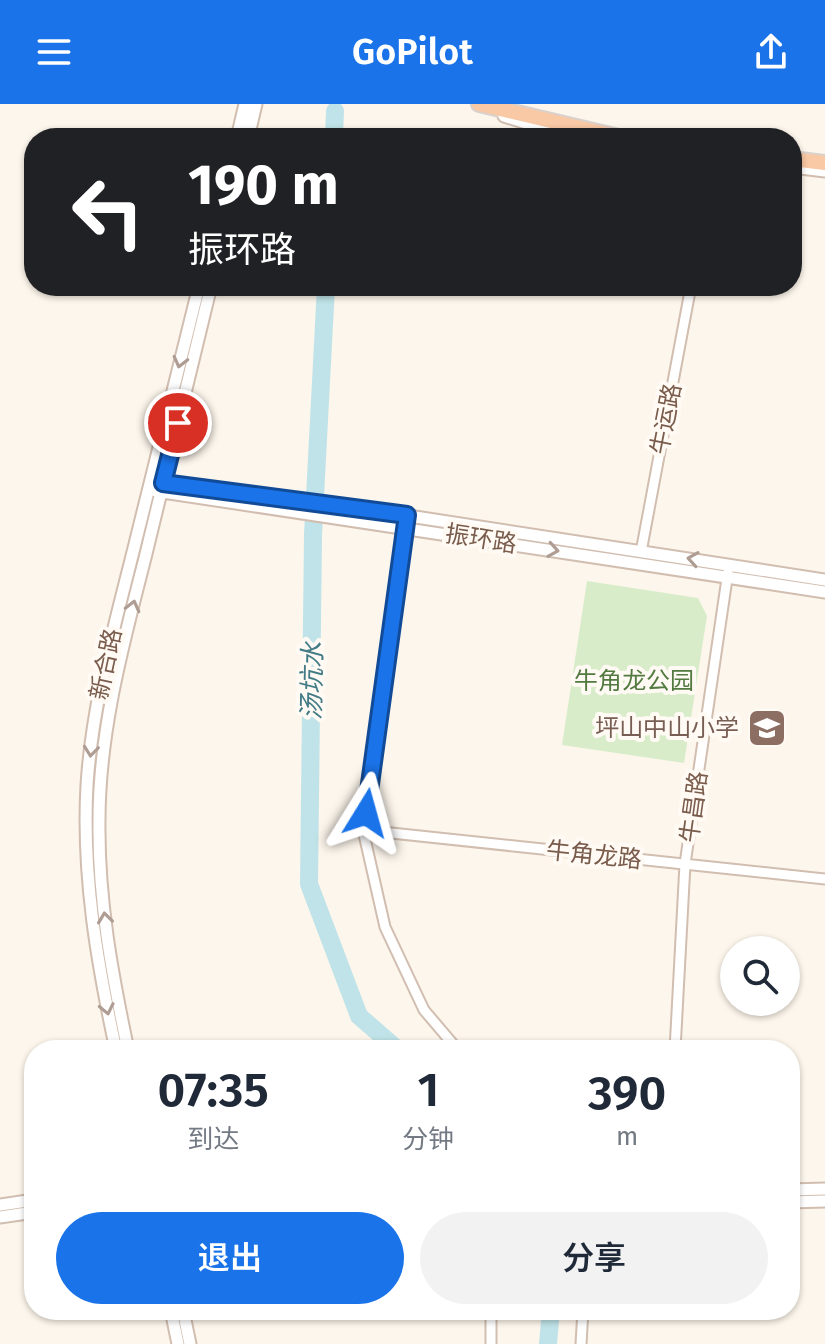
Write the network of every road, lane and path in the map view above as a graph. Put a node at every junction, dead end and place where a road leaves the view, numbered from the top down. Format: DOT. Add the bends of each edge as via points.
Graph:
graph roads {
  1 [pos="242,104"];
  2 [pos="256,104"];
  3 [pos="265,104"];
  4 [pos="466,104"];
  5 [pos="479,104"];
  6 [pos="247,128"];
  7 [pos="542,128"];
  8 [pos="581,128"];
  9 [pos="802,160"];
  10 [pos="825,163"];
  11 [pos="802,168"];
  12 [pos="825,171"];
  13 [pos="196,296"];
  14 [pos="209,296"];
  15 [pos="689,296"];
  16 [pos="149,485"];
  17 [pos="162,488"];
  18 [pos="406,521"];
  19 [pos="641,552"];
  20 [pos="728,571"];
  21 [pos="825,580"];
  22 [pos="825,592"];
  23 [pos="363,830"];
  24 [pos="685,864"];
  25 [pos="825,879"];
  26 [pos="114,1040"];
  27 [pos="126,1040"];
  28 [pos="450,1040"];
  29 [pos="676,1040"];
  30 [pos="825,1189"];
  31 [pos="800,1190"];
  32 [pos="24,1201"];
  33 [pos="825,1201"];
  34 [pos="800,1202"];
  35 [pos="0,1205"];
  36 [pos="24,1213"];
  37 [pos="0,1217"];
  38 [pos="173,1320"];
  39 [pos="185,1320"];
  40 [pos="491,1320"];
  41 [pos="582,1320"];
  42 [pos="178,1344"];
  43 [pos="190,1344"];
  44 [pos="491,1344"];
  45 [pos="581,1344"];
  1 -- 6 [label="street"];
  2 -- 6 [label="street"];
  3 -- 6 [label="street"];
  4 -- 7 [label="street"];
  5 -- 8 [label="highway"];
  9 -- 10 [label="highway"];
  11 -- 12 [label="street"];
  13 -- 16 [label="street, 新合路, one-way"];
  14 -- 17 [label="street, 新合路"];
  15 -- 19 [label="street, 牛运路"];
  16 -- 17 [label="street, 振环路"];
  16 -- 26 [label="street, 新合路, one-way" via="104,670 87,784 89,895"];
  17 -- 18 [label="street, 振环路"];
  27 -- 17 [label="street, 新合路, one-way" via="103,909 100,785 114,683"];
  18 -- 19 [label="street, 振环路"];
  18 -- 20 [label="street, 振环路, one-way"];
  18 -- 23 [label="street"];
  20 -- 19 [label="street, 振环路, one-way"];
  20 -- 21 [label="street, 振环路"];
  20 -- 22 [label="street, 振环路"];
  20 -- 24 [label="street, 牛昌路"];
  23 -- 24 [label="street, 牛角龙路"];
  23 -- 28 [label="street" via="385,927 424,1010"];
  24 -- 25 [label="street, 牛角龙路"];
  24 -- 29 [label="street, 牛昌路"];
  30 -- 31 [label="street"];
  32 -- 35 [label="street"];
  33 -- 34 [label="street"];
  36 -- 37 [label="street"];
  38 -- 42 [label="street"];
  39 -- 43 [label="street"];
  40 -- 44 [label="street"];
  41 -- 45 [label="street"];
}
